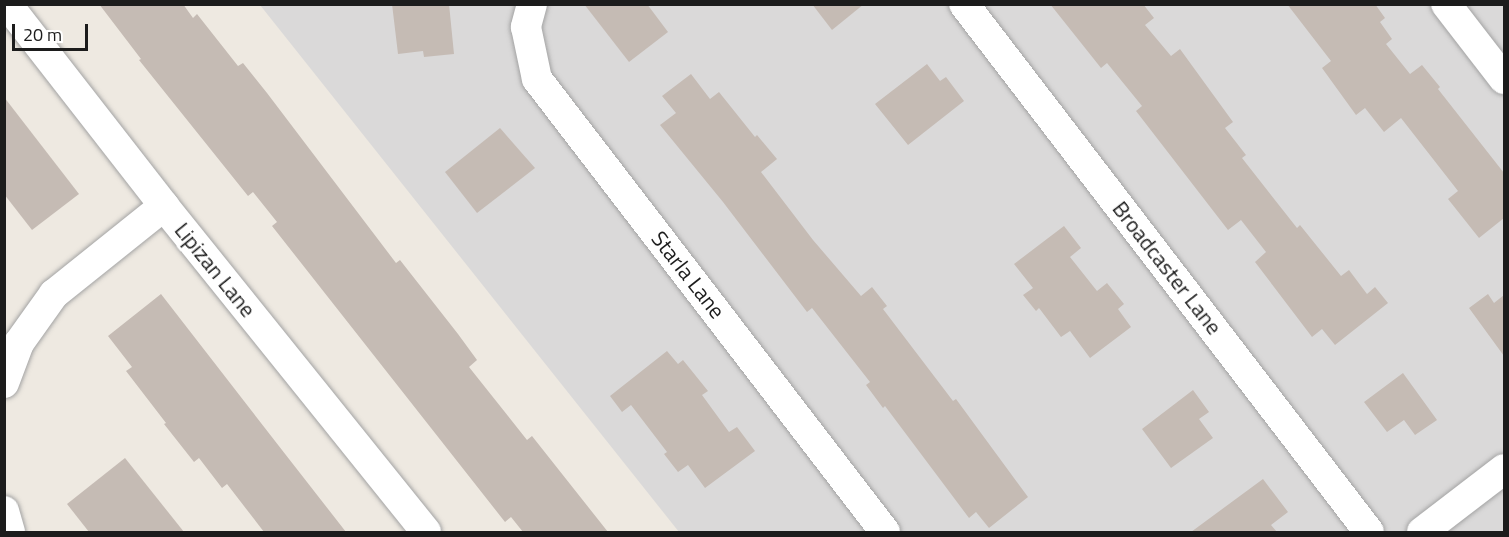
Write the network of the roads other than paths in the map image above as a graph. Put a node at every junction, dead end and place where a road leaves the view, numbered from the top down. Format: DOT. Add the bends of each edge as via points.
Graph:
graph roads {
  1 [pos="7,4"];
  2 [pos="532,4"];
  3 [pos="964,4"];
  4 [pos="1446,4"];
  5 [pos="1494,44"];
  6 [pos="1504,79"];
  7 [pos="164,206"];
  8 [pos="4,383"];
  9 [pos="1504,469"];
  10 [pos="4,511"];
  11 [pos="10,532"];
  12 [pos="426,532"];
  13 [pos="885,532"];
  14 [pos="1369,532"];
  15 [pos="1422,532"];
  1 -- 7 [label="street, Lipizan Lane"];
  2 -- 13 [label="street, Starla Lane" via="526,27 537,79"];
  3 -- 14 [label="street, Broadcaster Lane"];
  4 -- 5 [label="street"];
  5 -- 6 [label="street"];
  7 -- 8 [label="street" via="54,294 19,344"];
  7 -- 12 [label="street, Lipizan Lane"];
  9 -- 15 [label="street"];
  10 -- 11 [label="street"];
}
